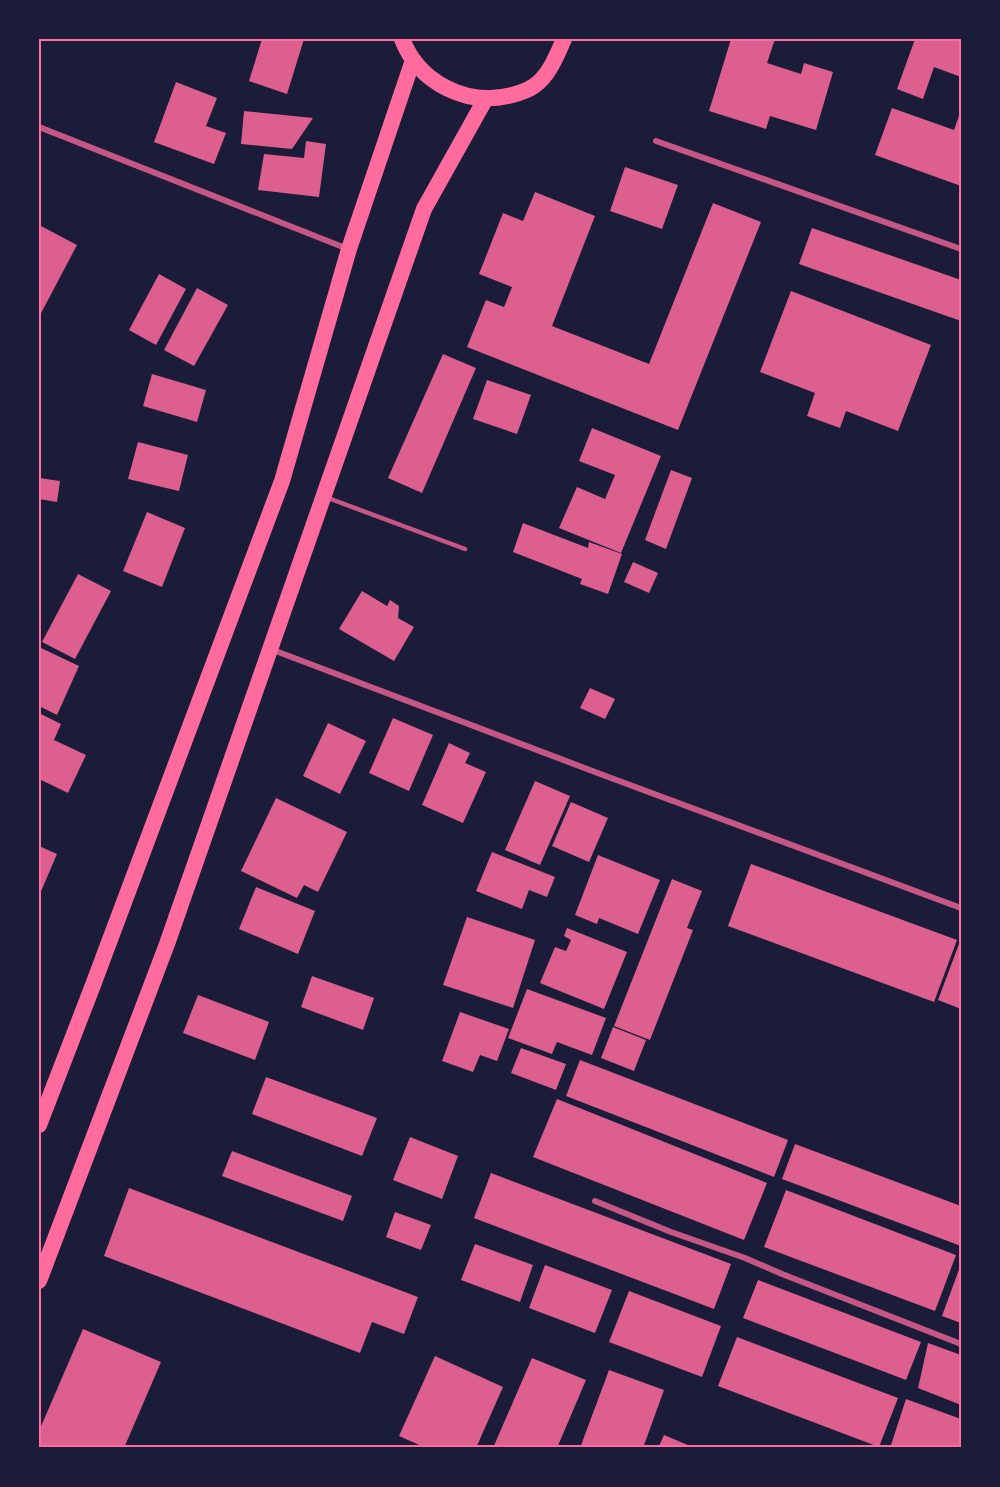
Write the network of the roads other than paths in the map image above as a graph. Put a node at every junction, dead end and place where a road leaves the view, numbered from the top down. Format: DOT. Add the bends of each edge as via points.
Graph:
graph roads {
  1 [pos="402,39"];
  2 [pos="564,39"];
  3 [pos="413,60"];
  4 [pos="486,98"];
  5 [pos="39,127"];
  6 [pos="656,141"];
  7 [pos="349,249"];
  8 [pos="961,249"];
  9 [pos="323,496"];
  10 [pos="465,549"];
  11 [pos="270,648"];
  12 [pos="961,908"];
  13 [pos="39,1125"];
  14 [pos="595,1201"];
  15 [pos="39,1281"];
  16 [pos="961,1344"];
  1 -- 3 [label="highway"];
  2 -- 4 [label="highway" via="552,65 535,85 504,97"];
  3 -- 4 [label="highway" via="437,84 469,97"];
  3 -- 7 [label="highway"];
  4 -- 9 [label="highway" via="423,209"];
  5 -- 7 [label="street"];
  6 -- 8 [label="street"];
  7 -- 13 [label="highway" via="282,481"];
  9 -- 10 [label="lane"];
  9 -- 11 [label="highway"];
  11 -- 12 [label="street"];
  11 -- 15 [label="highway" via="167,944"];
  14 -- 16 [label="street"];
}
